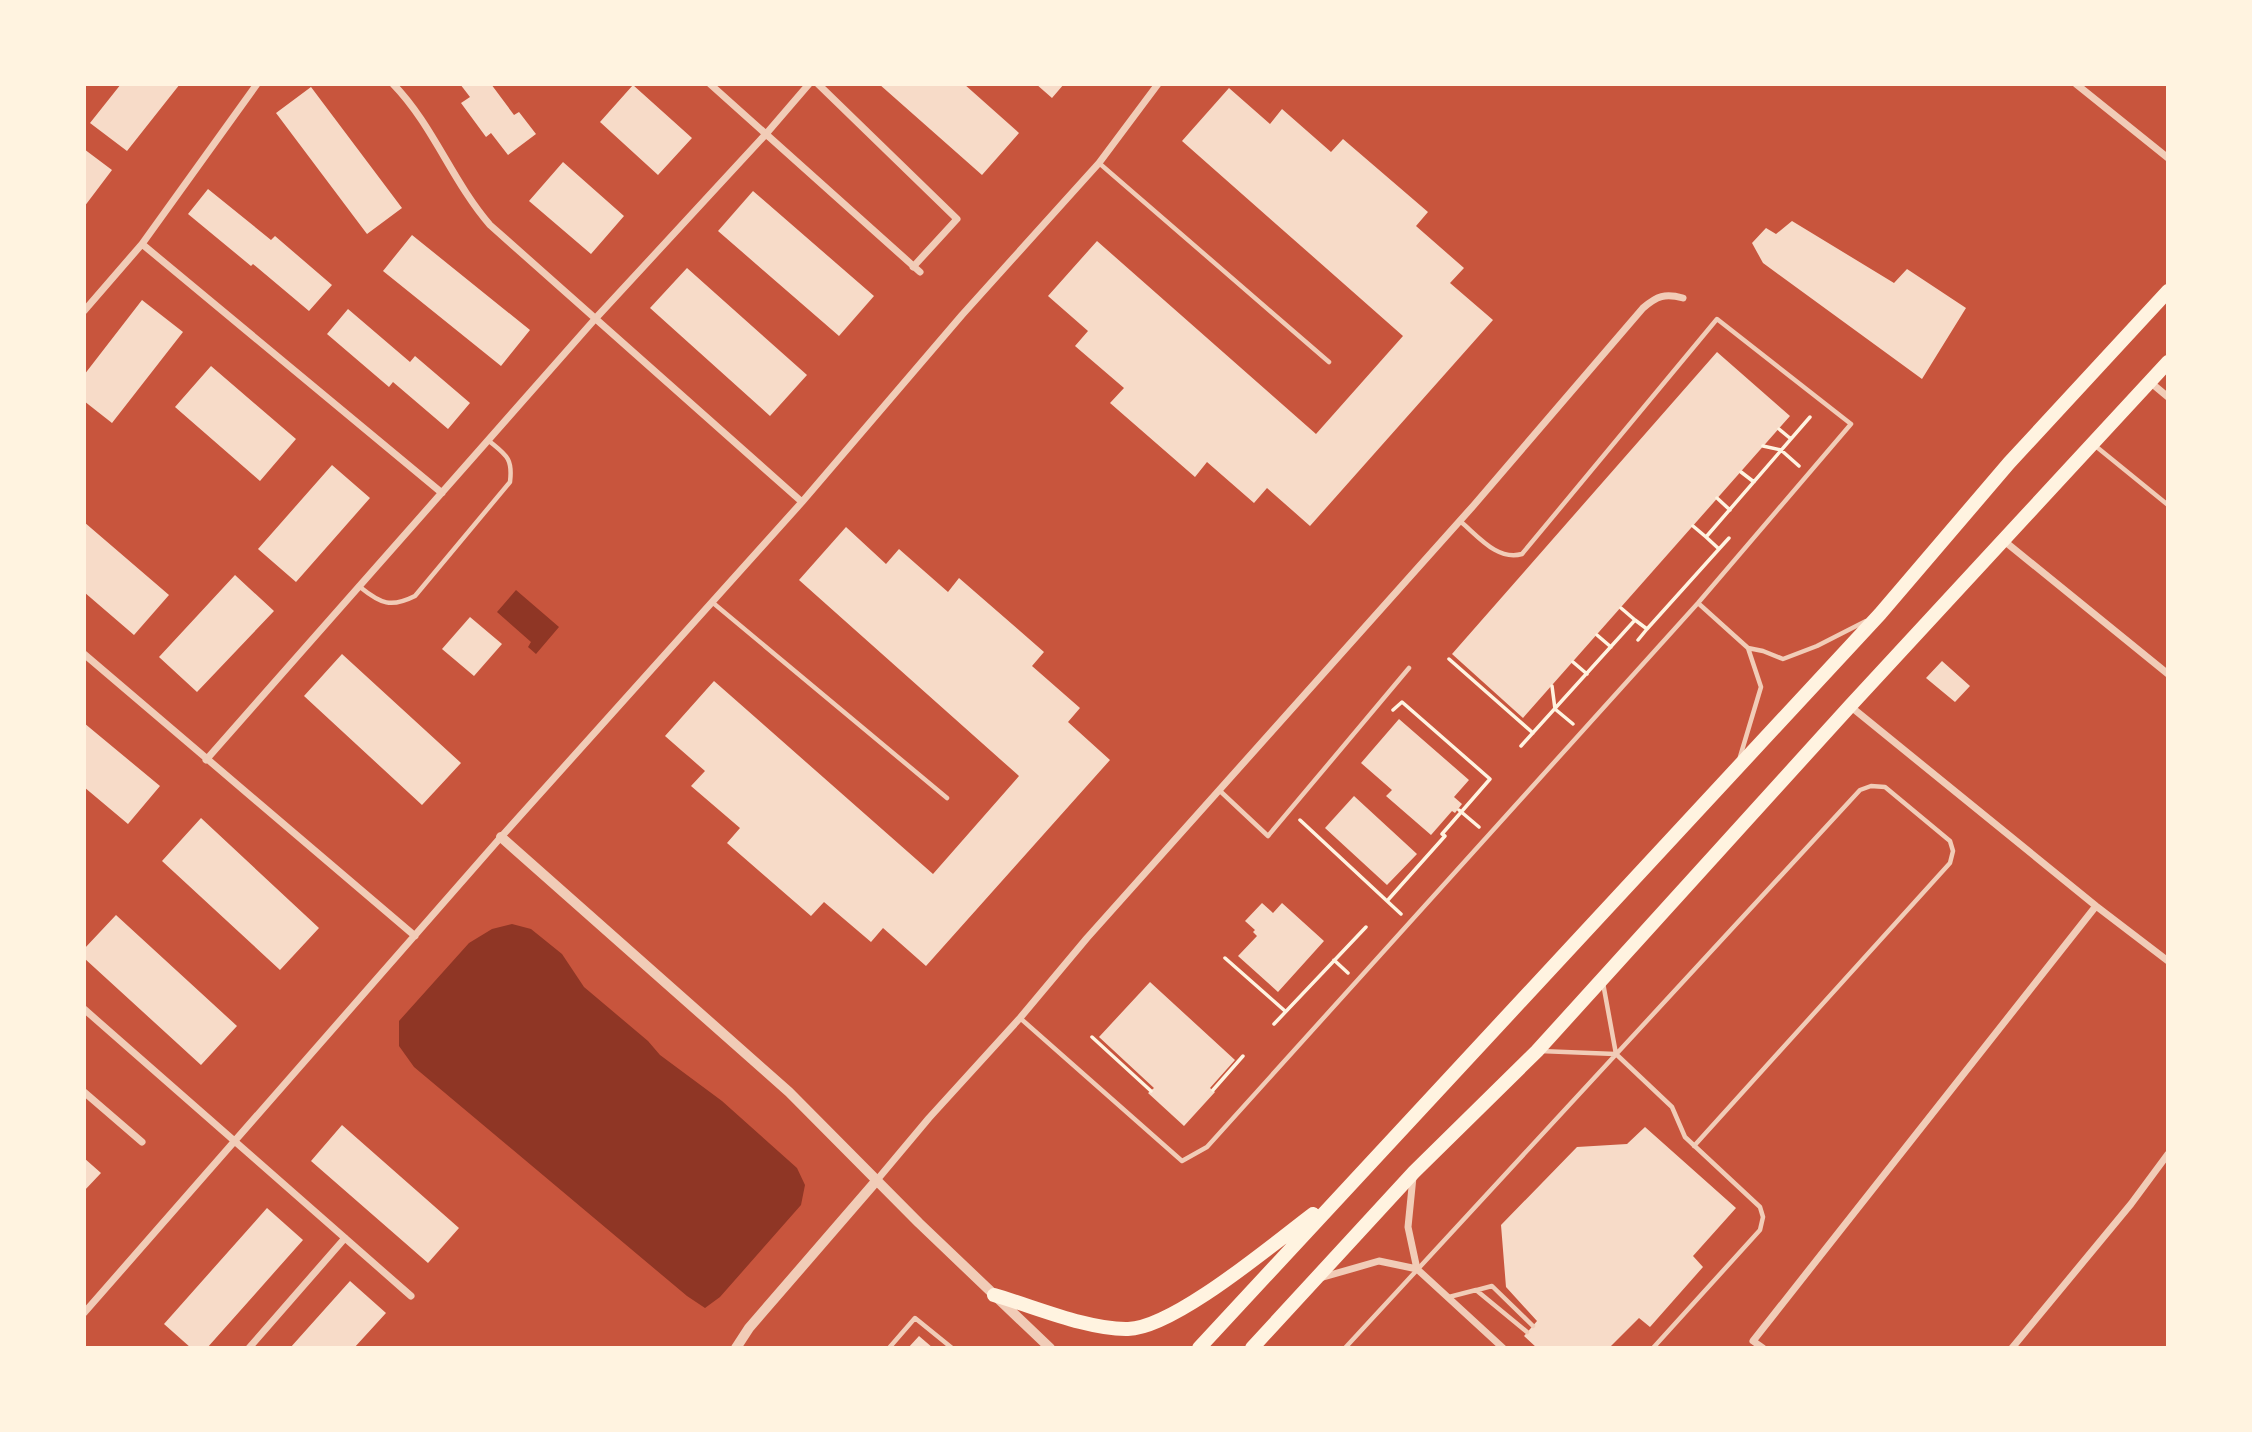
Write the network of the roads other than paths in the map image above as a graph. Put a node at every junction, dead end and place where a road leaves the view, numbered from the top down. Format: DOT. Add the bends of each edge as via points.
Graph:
graph roads {
  1 [pos="257,84"];
  2 [pos="393,84"];
  3 [pos="710,84"];
  4 [pos="809,84"];
  5 [pos="818,84"];
  6 [pos="1158,84"];
  7 [pos="2076,84"];
  8 [pos="766,134"];
  9 [pos="2168,158"];
  10 [pos="1099,163"];
  11 [pos="142,244"];
  12 [pos="2168,291"];
  13 [pos="1683,298"];
  14 [pos="84,311"];
  15 [pos="595,319"];
  16 [pos="1329,362"];
  17 [pos="2168,362"];
  18 [pos="2150,382"];
  19 [pos="2168,397"];
  20 [pos="488,440"];
  21 [pos="2092,444"];
  22 [pos="442,493"];
  23 [pos="802,502"];
  24 [pos="2168,505"];
  25 [pos="1460,521"];
  26 [pos="2003,540"];
  27 [pos="360,587"];
  28 [pos="712,602"];
  29 [pos="1698,603"];
  30 [pos="1880,614"];
  31 [pos="1748,648"];
  32 [pos="84,654"];
  33 [pos="1409,668"];
  34 [pos="2168,674"];
  35 [pos="1850,706"];
  36 [pos="206,760"];
  37 [pos="1737,768"];
  38 [pos="1218,789"];
  39 [pos="947,798"];
  40 [pos="501,837"];
  41 [pos="2096,906"];
  42 [pos="415,936"];
  43 [pos="2168,961"];
  44 [pos="1603,979"];
  45 [pos="84,1009"];
  46 [pos="1020,1018"];
  47 [pos="1537,1051"];
  48 [pos="1616,1054"];
  49 [pos="84,1092"];
  50 [pos="235,1141"];
  51 [pos="142,1142"];
  52 [pos="1694,1146"];
  53 [pos="2168,1154"];
  54 [pos="1414,1172"];
  55 [pos="877,1180"];
  56 [pos="1340,1195"];
  57 [pos="345,1238"];
  58 [pos="1417,1269"];
  59 [pos="1313,1280"];
  60 [pos="1476,1290"];
  61 [pos="994,1295"];
  62 [pos="411,1296"];
  63 [pos="1448,1297"];
  64 [pos="84,1313"];
  65 [pos="1533,1326"];
  66 [pos="1527,1332"];
  67 [pos="249,1348"];
  68 [pos="736,1348"];
  69 [pos="889,1348"];
  70 [pos="952,1348"];
  71 [pos="1050,1348"];
  72 [pos="1199,1348"];
  73 [pos="1252,1348"];
  74 [pos="1345,1348"];
  75 [pos="1502,1348"];
  76 [pos="1653,1348"];
  77 [pos="1763,1348"];
  78 [pos="2012,1348"];
  1 -- 11 [label="street"];
  2 -- 15 [label="street" via="419,114 464,192 490,225"];
  3 -- 8 [label="street"];
  4 -- 8 [label="street"];
  5 -- 8 [label="street" via="957,219 917,269"];
  6 -- 10 [label="street"];
  7 -- 9 [label="street"];
  8 -- 15 [label="street"];
  10 -- 16 [label="lane"];
  10 -- 23 [label="street"];
  11 -- 14 [label="street"];
  11 -- 22 [label="street"];
  12 -- 30 [label="highway" via="2009,463"];
  13 -- 25 [label="street" via="1667,293 1643,308"];
  15 -- 20 [label="street"];
  15 -- 23 [label="street"];
  17 -- 18 [label="highway"];
  18 -- 19 [label="street"];
  18 -- 21 [label="highway"];
  20 -- 22 [label="street"];
  20 -- 27 [label="lane" via="508,456 510,482 415,596 389,604"];
  21 -- 24 [label="lane"];
  21 -- 26 [label="highway"];
  22 -- 27 [label="street"];
  23 -- 28 [label="street"];
  25 -- 29 [label="lane" via="1501,554 1522,554 1717,319 1851,424"];
  25 -- 38 [label="street"];
  26 -- 34 [label="street"];
  26 -- 35 [label="highway"];
  27 -- 36 [label="street"];
  28 -- 39 [label="lane"];
  28 -- 40 [label="street"];
  29 -- 31 [label="lane"];
  29 -- 46 [label="lane" via="1207,1147 1182,1161"];
  30 -- 31 [label="lane" via="1783,659"];
  30 -- 37 [label="highway"];
  31 -- 37 [label="lane" via="1761,687"];
  32 -- 36 [label="street"];
  33 -- 38 [label="lane" via="1268,836"];
  35 -- 41 [label="street"];
  35 -- 44 [label="highway"];
  36 -- 42 [label="street"];
  37 -- 56 [label="highway"];
  38 -- 46 [label="street"];
  40 -- 42 [label="street"];
  40 -- 55 [label="street" via="789,1092"];
  41 -- 43 [label="street"];
  41 -- 77 [label="street" via="1753,1340"];
  42 -- 50 [label="street"];
  44 -- 47 [label="highway"];
  44 -- 48 [label="lane"];
  45 -- 50 [label="street"];
  46 -- 55 [label="street"];
  47 -- 48 [label="lane"];
  47 -- 54 [label="highway"];
  48 -- 52 [label="lane" via="1672,1107"];
  48 -- 52 [label="lane" via="1860,790 1885,787 1950,841 1950,863"];
  48 -- 58 [label="lane"];
  49 -- 51 [label="street"];
  50 -- 57 [label="street"];
  50 -- 64 [label="street"];
  52 -- 76 [label="lane" via="1760,1207 1763,1217 1760,1230"];
  53 -- 78 [label="street"];
  54 -- 58 [label="street" via="1408,1227"];
  54 -- 59 [label="highway"];
  55 -- 61 [label="street"];
  55 -- 68 [label="street"];
  56 -- 61 [label="highway" via="1192,1303 1142,1327 1109,1328"];
  56 -- 72 [label="highway"];
  57 -- 62 [label="street"];
  57 -- 67 [label="street"];
  58 -- 59 [label="street" via="1379,1261"];
  58 -- 63 [label="street"];
  58 -- 74 [label="lane"];
  59 -- 73 [label="highway"];
  60 -- 63 [label="lane"];
  60 -- 65 [label="lane" via="1492,1286"];
  60 -- 66 [label="lane"];
  61 -- 71 [label="street"];
  63 -- 75 [label="street"];
  69 -- 70 [label="lane" via="915,1318"];
}
